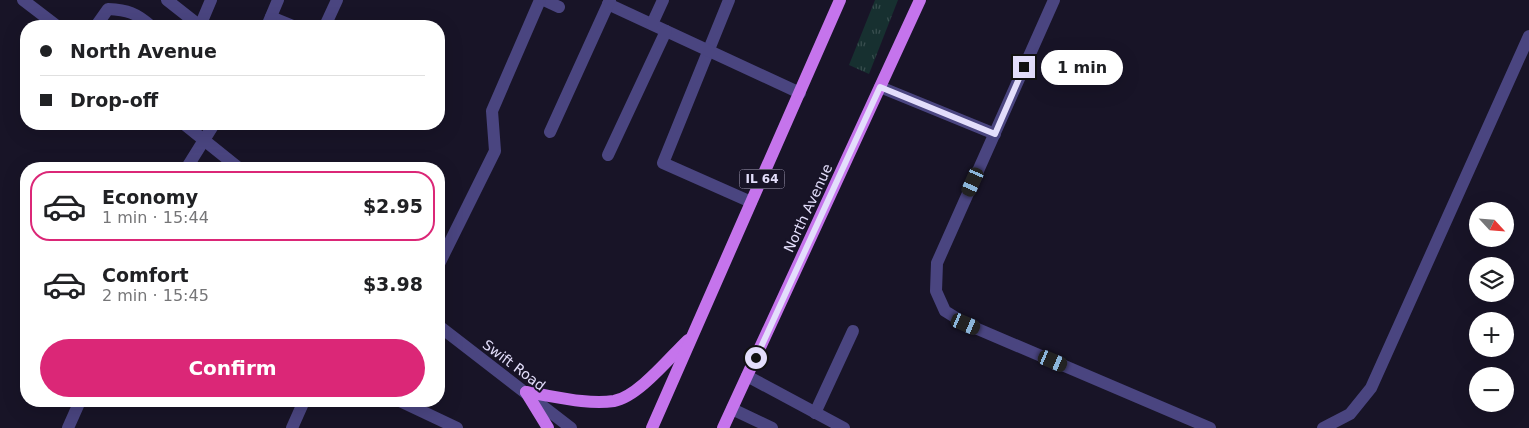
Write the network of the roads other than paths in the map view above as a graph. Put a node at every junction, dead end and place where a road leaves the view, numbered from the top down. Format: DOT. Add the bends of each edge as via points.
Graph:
graph roads {
  1 [pos="24,0"];
  2 [pos="167,0"];
  3 [pos="211,0"];
  4 [pos="278,0"];
  5 [pos="337,0"];
  6 [pos="542,0"];
  7 [pos="663,0"];
  8 [pos="729,0"];
  9 [pos="840,0"];
  10 [pos="920,0"];
  11 [pos="1054,0"];
  12 [pos="609,2"];
  13 [pos="558,7"];
  14 [pos="50,20"];
  15 [pos="100,20"];
  16 [pos="144,20"];
  17 [pos="192,20"];
  18 [pos="203,20"];
  19 [pos="270,20"];
  20 [pos="328,20"];
  21 [pos="652,24"];
  22 [pos="666,31"];
  23 [pos="1529,36"];
  24 [pos="708,50"];
  25 [pos="880,87"];
  26 [pos="800,93"];
  27 [pos="192,130"];
  28 [pos="210,130"];
  29 [pos="550,132"];
  30 [pos="995,134"];
  31 [pos="203,139"];
  32 [pos="608,155"];
  33 [pos="190,162"];
  34 [pos="231,162"];
  35 [pos="751,202"];
  36 [pos="445,252"];
  37 [pos="445,331"];
  38 [pos="853,331"];
  39 [pos="693,334"];
  40 [pos="747,376"];
  41 [pos="526,392"];
  42 [pos="77,407"];
  43 [pos="301,407"];
  44 [pos="413,407"];
  45 [pos="732,408"];
  46 [pos="816,413"];
  47 [pos="68,428"];
  48 [pos="292,428"];
  49 [pos="457,428"];
  50 [pos="548,428"];
  51 [pos="572,428"];
  52 [pos="652,428"];
  53 [pos="723,428"];
  54 [pos="772,428"];
  55 [pos="844,428"];
  56 [pos="1210,428"];
  57 [pos="1323,428"];
  1 -- 14 [label="street"];
  2 -- 17 [label="street"];
  3 -- 18 [label="street"];
  4 -- 19 [label="street"];
  5 -- 20 [label="street"];
  6 -- 13 [label="street"];
  6 -- 36 [label="street" via="492,111 495,152"];
  7 -- 21 [label="street"];
  8 -- 24 [label="street"];
  9 -- 26 [label="main road, IL 64"];
  10 -- 25 [label="main road, North Avenue"];
  11 -- 30 [label="street"];
  12 -- 21 [label="street"];
  12 -- 29 [label="street"];
  15 -- 16 [label="street" via="108,9 126,10"];
  21 -- 22 [label="street"];
  22 -- 24 [label="street"];
  22 -- 32 [label="street"];
  23 -- 57 [label="street" via="1371,388 1350,414"];
  24 -- 26 [label="street"];
  24 -- 35 [label="street" via="663,163"];
  25 -- 30 [label="street"];
  25 -- 40 [label="main road, North Avenue"];
  26 -- 35 [label="main road, IL 64"];
  27 -- 31 [label="street"];
  28 -- 31 [label="street"];
  30 -- 56 [label="street" via="938,263 936,291 945,311 966,324"];
  31 -- 33 [label="street"];
  31 -- 34 [label="street"];
  35 -- 39 [label="main road, IL 64"];
  37 -- 41 [label="street, Swift Road"];
  38 -- 46 [label="street"];
  39 -- 41 [label="main road" via="635,392 616,401 596,402"];
  39 -- 52 [label="main road, IL 64"];
  40 -- 45 [label="main road, North Avenue"];
  40 -- 46 [label="street"];
  41 -- 50 [label="main road"];
  41 -- 51 [label="street, Swift Road"];
  42 -- 47 [label="street"];
  43 -- 48 [label="street"];
  44 -- 49 [label="street"];
  45 -- 53 [label="main road, North Avenue"];
  45 -- 54 [label="street"];
  46 -- 55 [label="street"];
}
